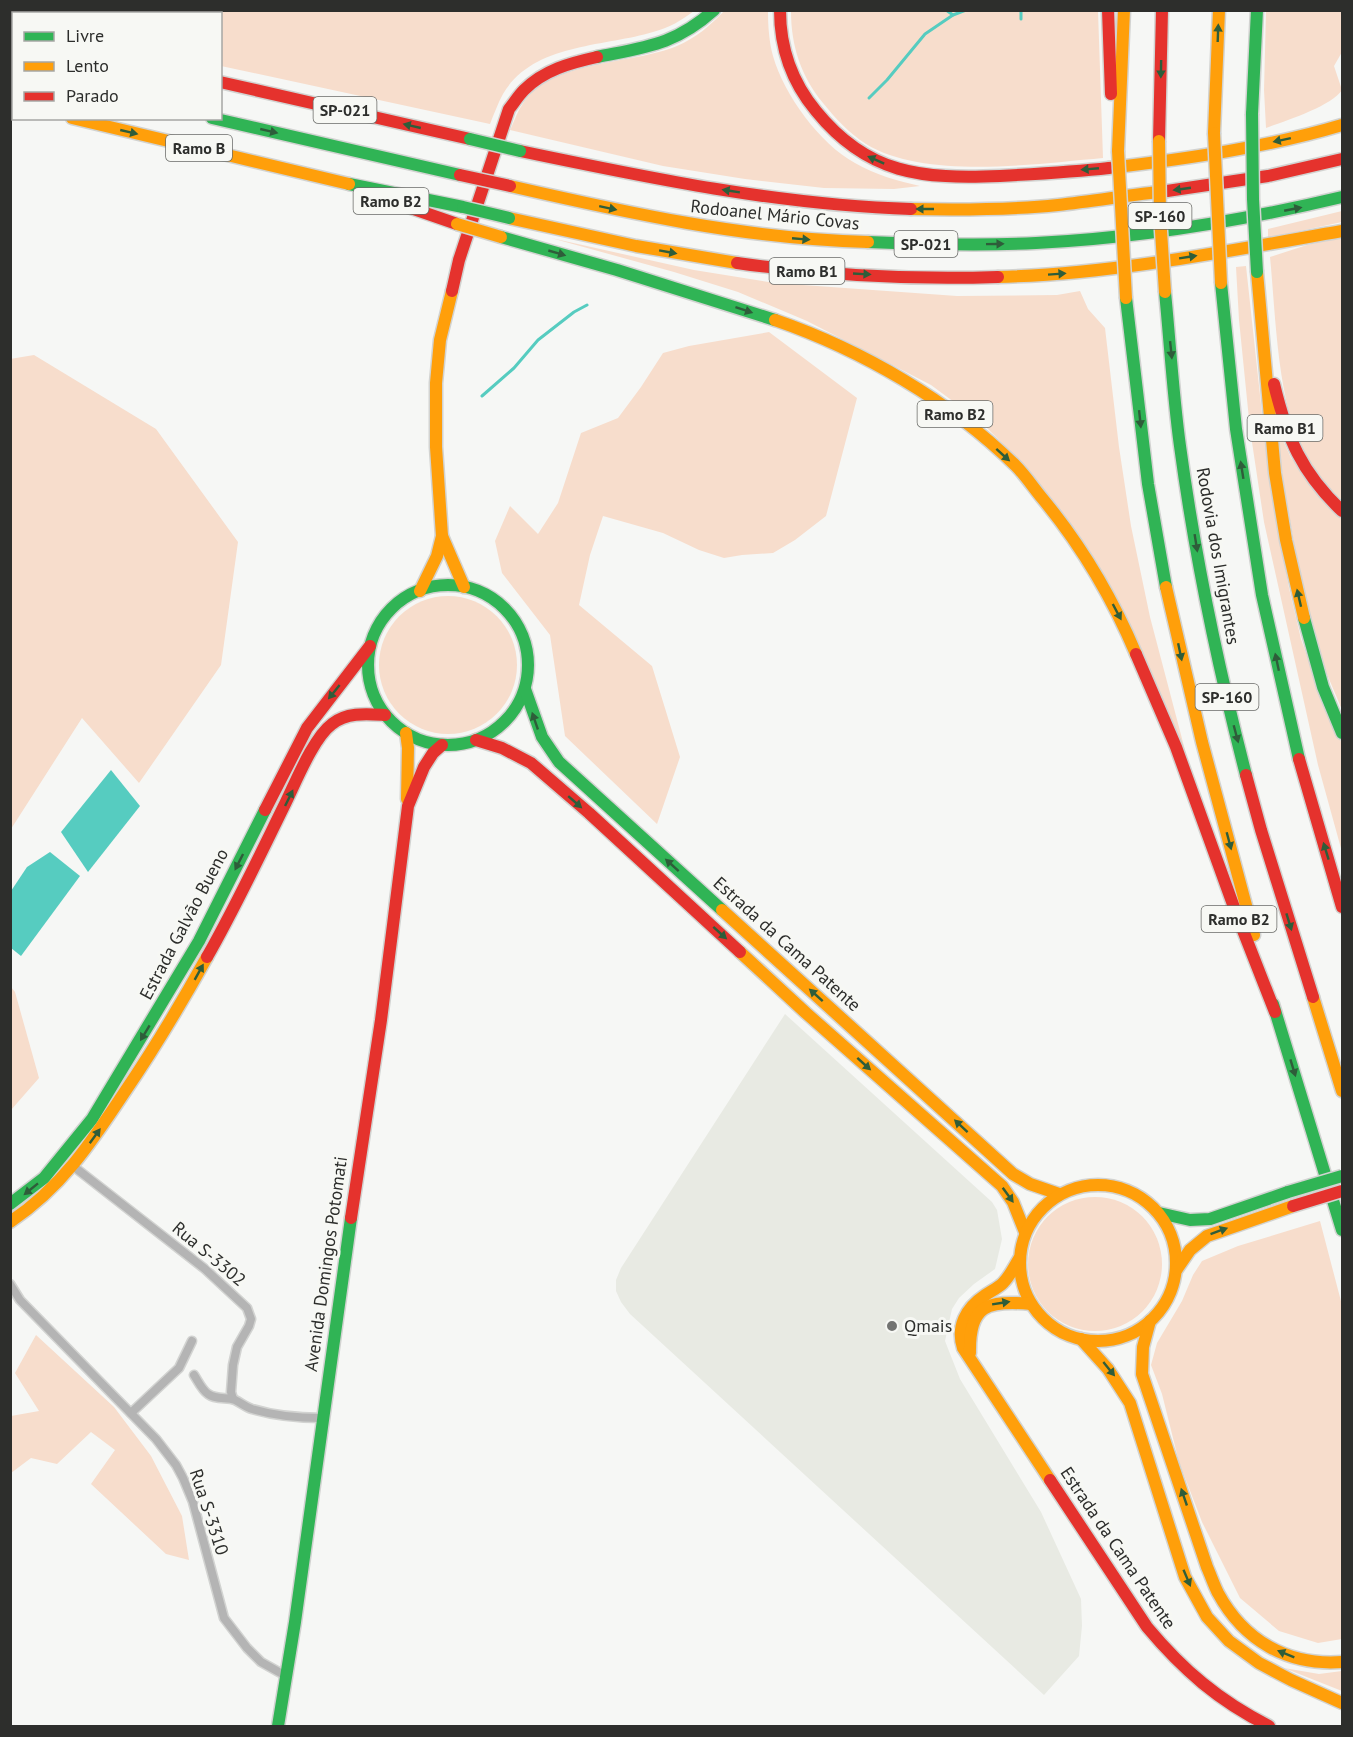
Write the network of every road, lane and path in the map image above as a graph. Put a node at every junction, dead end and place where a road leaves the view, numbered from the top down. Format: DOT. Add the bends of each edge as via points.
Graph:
graph roads {
  1 [pos="714,10"];
  2 [pos="780,10"];
  3 [pos="1108,10"];
  4 [pos="1124,10"];
  5 [pos="1162,10"];
  6 [pos="1219,10"];
  7 [pos="1257,10"];
  8 [pos="222,82"];
  9 [pos="80,120"];
  10 [pos="221,120"];
  11 [pos="1342,125"];
  12 [pos="1118,144"];
  13 [pos="1342,159"];
  14 [pos="326,179"];
  15 [pos="1342,197"];
  16 [pos="1342,231"];
  17 [pos="1263,328"];
  18 [pos="1342,511"];
  19 [pos="442,536"];
  20 [pos="464,587"];
  21 [pos="420,591"];
  22 [pos="370,646"];
  23 [pos="525,689"];
  24 [pos="385,715"];
  25 [pos="406,733"];
  26 [pos="1342,733"];
  27 [pos="476,740"];
  28 [pos="442,745"];
  29 [pos="408,806"];
  30 [pos="1342,907"];
  31 [pos="1275,1012"];
  32 [pos="1342,1091"];
  33 [pos="73,1166"];
  34 [pos="1342,1176"];
  35 [pos="1342,1191"];
  36 [pos="1059,1194"];
  37 [pos="10,1204"];
  38 [pos="1159,1213"];
  39 [pos="10,1222"];
  40 [pos="1342,1230"];
  41 [pos="1025,1232"];
  42 [pos="1019,1259"];
  43 [pos="1176,1269"];
  44 [pos="10,1284"];
  45 [pos="1031,1304"];
  46 [pos="1150,1321"];
  47 [pos="1081,1340"];
  48 [pos="192,1341"];
  49 [pos="970,1357"];
  50 [pos="194,1375"];
  51 [pos="233,1399"];
  52 [pos="131,1413"];
  53 [pos="322,1418"];
  54 [pos="1342,1662"];
  55 [pos="286,1676"];
  56 [pos="1342,1703"];
  57 [pos="278,1726"];
  58 [pos="1269,1726"];
  1 -- 19 [label="main road" via="697,25 666,42 583,59 552,70 524,88 509,109 456,268 440,340 436,447"];
  11 -- 2 [label="main road, one-way" via="1194,157 1104,168 988,176 905,171 860,152 839,136 809,102 784,52"];
  3 -- 12 [label="main road" via="1112,105"];
  4 -- 12 [label="main road"];
  5 -- 32 [label="main road, Rodovia dos Imigrantes / SP-160, one-way, bridge" via="1159,141 1165,292 1180,445 1203,586 1231,717 1261,830"];
  30 -- 6 [label="main road, Rodovia dos Imigrantes / SP-160, one-way, bridge" via="1298,756 1262,595 1236,429 1216,209 1214,133"];
  7 -- 17 [label="main road, bridge" via="1253,199"];
  13 -- 8 [label="main road, Rodoanel Mário Covas / SP-021, one-way, bridge" via="1187,189 1068,203 981,209 821,203 663,180 520,152"];
  9 -- 14 [label="main road, Ramo B, one-way"];
  10 -- 15 [label="main road, Rodoanel Mário Covas / SP-021, one-way, bridge" via="667,221 800,239 956,245 1109,238 1212,223"];
  12 -- 31 [label="main road, one-way, bridge" via="1126,298 1143,452 1158,544 1182,664"];
  14 -- 16 [label="main road, Ramo B1, one-way, bridge" via="711,260 860,275 1005,277 1089,271"];
  14 -- 31 [label="main road, Ramo B2, one-way, bridge" via="457,224 809,332 859,356 964,420 1017,467 1057,516 1091,564 1121,618 1176,747"];
  17 -- 18 [label="main road, Ramo B1" via="1289,438 1311,478"];
  26 -- 17 [label="main road, one-way" via="1317,669 1290,562 1270,429"];
  19 -- 20 [label="main road"];
  19 -- 21 [label="main road"];
  20 -- 21 [label="main road"];
  20 -- 23 [label="main road" via="495,600 517,625 528,656"];
  21 -- 22 [label="main road" via="394,606"];
  22 -- 24 [label="main road" via="370,682"];
  22 -- 37 [label="main road, Estrada Galvão Bueno, one-way" via="307,728 199,941 92,1119 44,1178"];
  23 -- 27 [label="main road" via="506,720"];
  36 -- 23 [label="main road, Estrada da Cama Patente, one-way" via="1013,1173 559,762 541,737"];
  24 -- 25 [label="main road"];
  33 -- 24 [label="main road, Estrada Galvão Bueno, one-way" via="174,1017 237,904 326,728 352,715"];
  25 -- 28 [label="main road"];
  25 -- 29 [label="main road, Avenida Domingos Potomati"];
  27 -- 28 [label="main road"];
  27 -- 41 [label="main road, Estrada da Cama Patente, one-way" via="502,748 531,764 589,813 1002,1186"];
  28 -- 29 [label="main road, Avenida Domingos Potomati" via="424,767"];
  29 -- 53 [label="main road, Avenida Domingos Potomati" via="381,1020"];
  31 -- 40 [label="main road, one-way"];
  33 -- 39 [label="main road, Estrada Galvão Bueno" via="47,1196"];
  33 -- 51 [label="street, Rua S-3302" via="205,1269 247,1308 251,1318 237,1347"];
  34 -- 38 [label="main road, bridge" via="1210,1219 1188,1221"];
  43 -- 35 [label="main road, one-way, bridge" via="1188,1251 1207,1236"];
  36 -- 38 [label="main road" via="1085,1185 1112,1185 1138,1195"];
  36 -- 41 [label="main road" via="1039,1210"];
  38 -- 43 [label="main road" via="1173,1239"];
  41 -- 42 [label="main road"];
  42 -- 45 [label="main road" via="1022,1282"];
  42 -- 49 [label="main road, Estrada da Cama Patente" via="1002,1284 965,1315 960,1342"];
  43 -- 46 [label="main road" via="1168,1298"];
  44 -- 52 [label="street, Rua S-3310" via="20,1300"];
  45 -- 47 [label="main road" via="1044,1320"];
  49 -- 45 [label="main road, one-way" via="970,1328 985,1307 996,1302"];
  46 -- 47 [label="main road" via="1130,1335 1106,1341"];
  54 -- 46 [label="main road, one-way" via="1306,1662 1281,1653 1257,1639 1233,1616 1218,1593 1142,1374 1142,1345"];
  47 -- 56 [label="main road, one-way" via="1121,1385 1185,1577 1215,1628 1237,1648 1275,1672"];
  48 -- 52 [label="street" via="179,1368"];
  49 -- 58 [label="main road, Estrada da Cama Patente" via="1147,1627 1201,1684 1230,1706"];
  50 -- 51 [label="street" via="207,1394"];
  51 -- 53 [label="street" via="274,1414"];
  52 -- 55 [label="street, Rua S-3310" via="156,1439 183,1478 224,1618 261,1662"];
  53 -- 55 [label="main road, Avenida Domingos Potomati"];
  55 -- 57 [label="main road, Avenida Domingos Potomati"];
}
